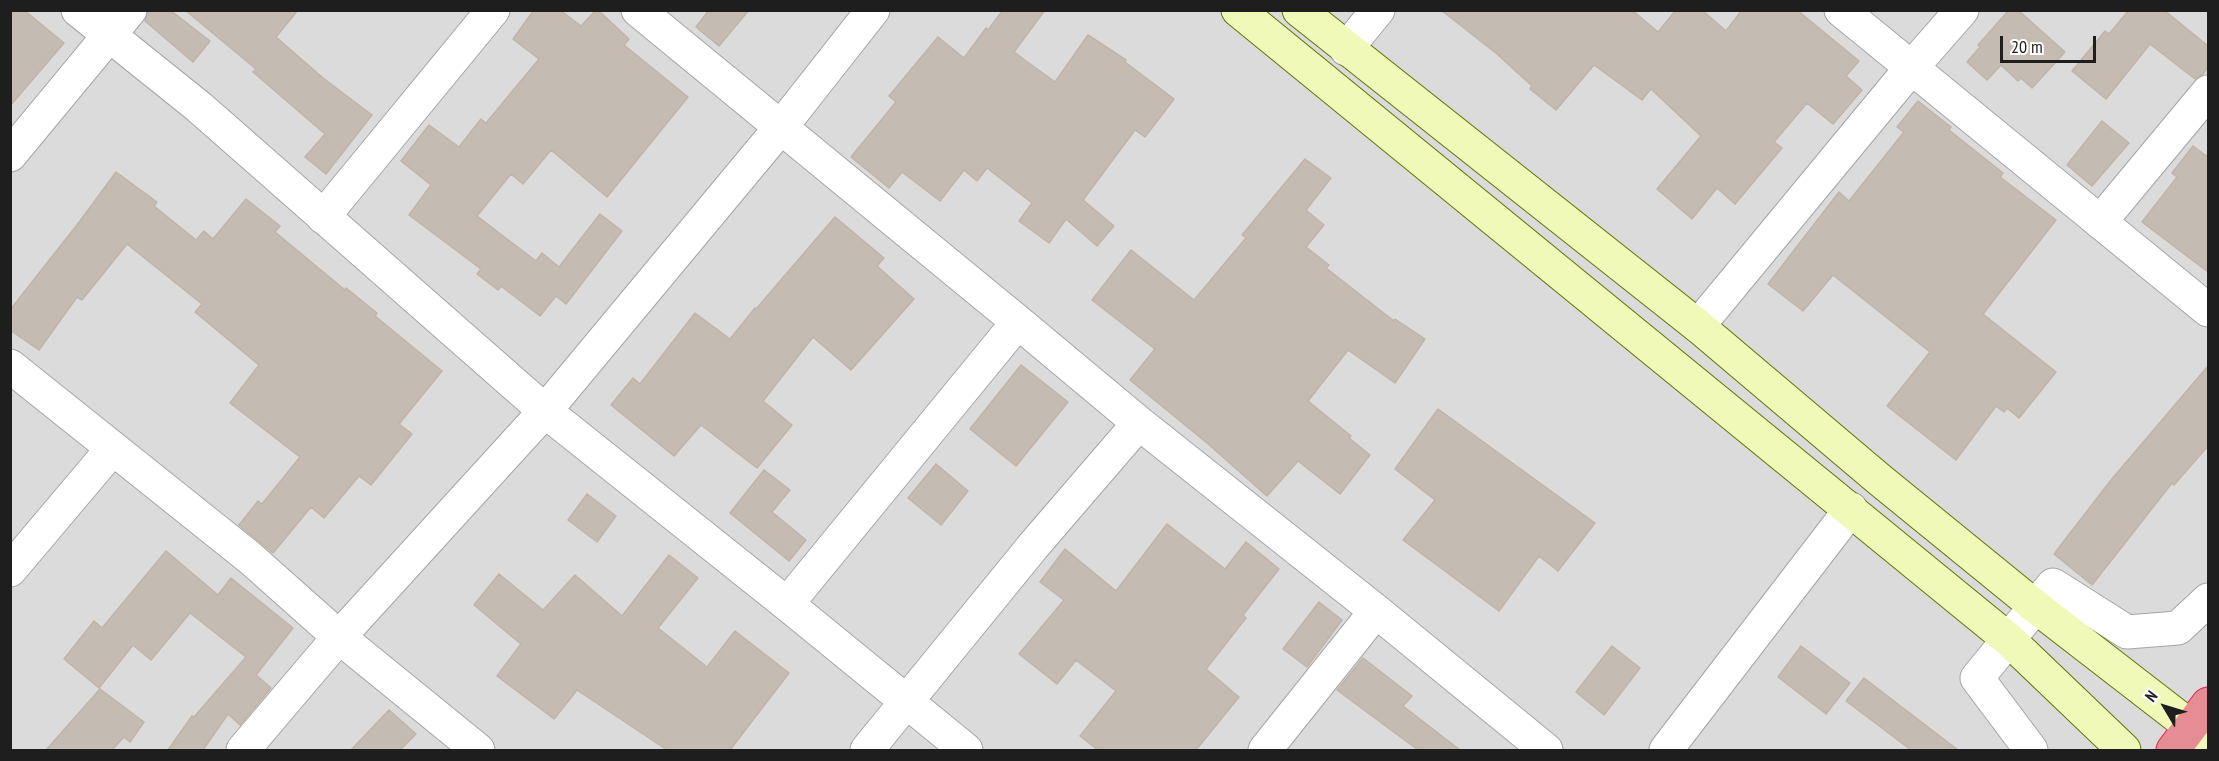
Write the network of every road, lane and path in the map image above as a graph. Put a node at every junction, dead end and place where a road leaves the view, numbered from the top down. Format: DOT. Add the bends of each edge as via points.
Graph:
graph roads {
  1 [pos="78,10"];
  2 [pos="130,10"];
  3 [pos="493,10"];
  4 [pos="638,10"];
  5 [pos="873,10"];
  6 [pos="1238,10"];
  7 [pos="1299,10"];
  8 [pos="1378,10"];
  9 [pos="1841,10"];
  10 [pos="1962,10"];
  11 [pos="109,36"];
  12 [pos="1346,49"];
  13 [pos="1912,67"];
  14 [pos="2208,92"];
  15 [pos="781,127"];
  16 [pos="10,155"];
  17 [pos="323,217"];
  18 [pos="2100,222"];
  19 [pos="2208,310"];
  20 [pos="1018,322"];
  21 [pos="1698,326"];
  22 [pos="10,366"];
  23 [pos="545,411"];
  24 [pos="1139,423"];
  25 [pos="112,448"];
  26 [pos="1851,509"];
  27 [pos="10,570"];
  28 [pos="2208,600"];
  29 [pos="787,604"];
  30 [pos="2036,607"];
  31 [pos="1376,611"];
  32 [pos="339,637"];
  33 [pos="2008,639"];
  34 [pos="908,702"];
  35 [pos="2195,730"];
  36 [pos="243,750"];
  37 [pos="478,750"];
  38 [pos="867,750"];
  39 [pos="966,750"];
  40 [pos="1265,750"];
  41 [pos="1546,750"];
  42 [pos="1666,750"];
  43 [pos="2031,750"];
  44 [pos="2124,750"];
  1 -- 11 [label="street"];
  2 -- 11 [label="street"];
  3 -- 17 [label="street"];
  4 -- 15 [label="street"];
  5 -- 15 [label="street"];
  6 -- 26 [label="street"];
  7 -- 12 [label="street"];
  8 -- 12 [label="street"];
  9 -- 13 [label="street"];
  10 -- 13 [label="street"];
  11 -- 16 [label="street"];
  11 -- 17 [label="street" via="199,107"];
  12 -- 21 [label="street"];
  13 -- 18 [label="street"];
  13 -- 21 [label="street"];
  14 -- 18 [label="street"];
  15 -- 20 [label="street"];
  15 -- 23 [label="street"];
  17 -- 23 [label="street"];
  18 -- 19 [label="street"];
  20 -- 24 [label="street"];
  20 -- 29 [label="street"];
  21 -- 30 [label="street"];
  22 -- 25 [label="street"];
  23 -- 29 [label="street"];
  23 -- 32 [label="street"];
  24 -- 31 [label="street"];
  24 -- 34 [label="street" via="1034,545"];
  25 -- 27 [label="street"];
  25 -- 32 [label="street" via="249,557"];
  26 -- 33 [label="street"];
  26 -- 42 [label="street"];
  28 -- 30 [label="street" via="2178,628 2127,632 2052,585"];
  29 -- 34 [label="street"];
  30 -- 33 [label="street"];
  30 -- 35 [label="street"];
  31 -- 40 [label="street"];
  31 -- 41 [label="street"];
  32 -- 36 [label="street"];
  32 -- 37 [label="street"];
  33 -- 43 [label="street" via="1977,678"];
  33 -- 44 [label="street"];
  34 -- 38 [label="street"];
  34 -- 39 [label="street"];
}
